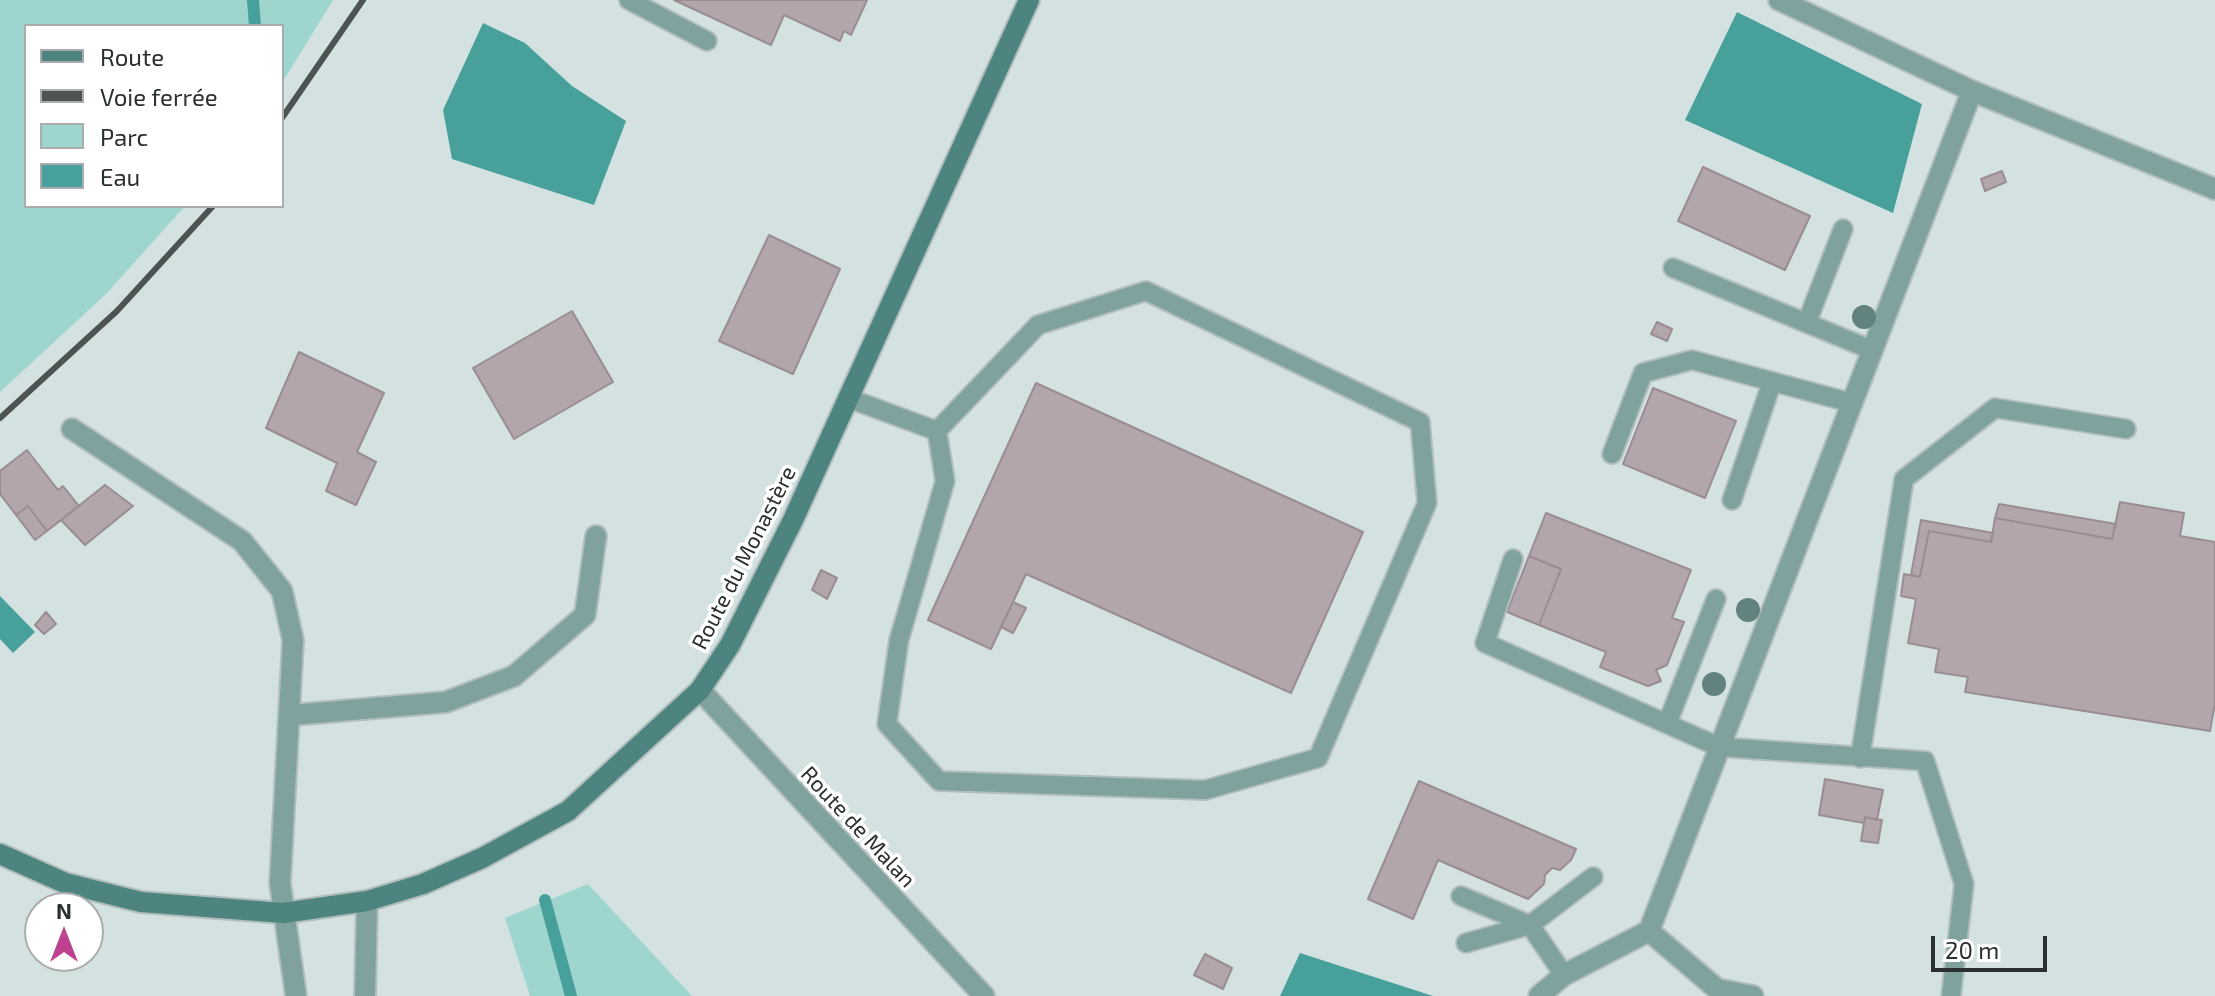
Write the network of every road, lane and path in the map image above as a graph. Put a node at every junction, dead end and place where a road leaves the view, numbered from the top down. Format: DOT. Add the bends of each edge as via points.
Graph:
graph roads {
  1 [pos="629,0"];
  2 [pos="1029,0"];
  3 [pos="1779,0"];
  4 [pos="707,41"];
  5 [pos="1972,91"];
  6 [pos="2215,189"];
  7 [pos="1843,229"];
  8 [pos="1673,268"];
  9 [pos="1807,322"];
  10 [pos="1872,350"];
  11 [pos="1772,382"];
  12 [pos="848,398"];
  13 [pos="1852,403"];
  14 [pos="72,429"];
  15 [pos="2126,429"];
  16 [pos="937,431"];
  17 [pos="1612,454"];
  18 [pos="1732,500"];
  19 [pos="596,536"];
  20 [pos="1513,559"];
  21 [pos="1716,599"];
  22 [pos="700,690"];
  23 [pos="292,715"];
  24 [pos="1667,724"];
  25 [pos="1719,747"];
  26 [pos="1860,758"];
  27 [pos="0,854"];
  28 [pos="1593,877"];
  29 [pos="1461,896"];
  30 [pos="367,901"];
  31 [pos="283,913"];
  32 [pos="1530,925"];
  33 [pos="1649,931"];
  34 [pos="1466,943"];
  35 [pos="1564,975"];
  36 [pos="1714,992"];
  37 [pos="296,996"];
  38 [pos="365,996"];
  39 [pos="984,996"];
  40 [pos="1539,996"];
  41 [pos="1753,996"];
  42 [pos="1951,996"];
  1 -- 4 [label="lane"];
  2 -- 12 [label="street, Route du Monastère"];
  3 -- 5 [label="street"];
  5 -- 6 [label="street"];
  5 -- 10 [label="street"];
  7 -- 9 [label="lane"];
  8 -- 9 [label="lane"];
  9 -- 10 [label="lane"];
  10 -- 13 [label="street"];
  11 -- 13 [label="lane"];
  11 -- 17 [label="lane" via="1692,360 1643,373"];
  11 -- 18 [label="lane"];
  12 -- 16 [label="lane"];
  12 -- 22 [label="street, Route du Monastère" via="730,645"];
  13 -- 25 [label="street"];
  14 -- 23 [label="street" via="242,541 282,591 293,640"];
  15 -- 26 [label="lane" via="1995,408 1904,479"];
  16 -- 16 [label="lane" via="945,481 899,640 887,724 939,781 1205,790 1318,758 1427,503 1420,422 1146,291 1038,325"];
  19 -- 23 [label="street" via="585,615 514,676 446,702"];
  20 -- 24 [label="lane" via="1485,643"];
  21 -- 24 [label="lane"];
  22 -- 30 [label="street, Route du Monastère" via="568,811 459,869"];
  22 -- 39 [label="street, Route de Malan"];
  23 -- 31 [label="street" via="280,883"];
  24 -- 25 [label="lane"];
  25 -- 26 [label="lane"];
  25 -- 33 [label="street"];
  26 -- 42 [label="lane" via="1925,761 1964,884"];
  27 -- 31 [label="street, Route du Monastère" via="65,883 141,902"];
  28 -- 32 [label="lane"];
  29 -- 32 [label="lane"];
  30 -- 31 [label="street, Route du Monastère"];
  30 -- 38 [label="street"];
  31 -- 37 [label="street"];
  32 -- 34 [label="lane"];
  32 -- 35 [label="lane"];
  33 -- 35 [label="street"];
  33 -- 36 [label="street"];
  35 -- 40 [label="street"];
  36 -- 41 [label="street"];
}
